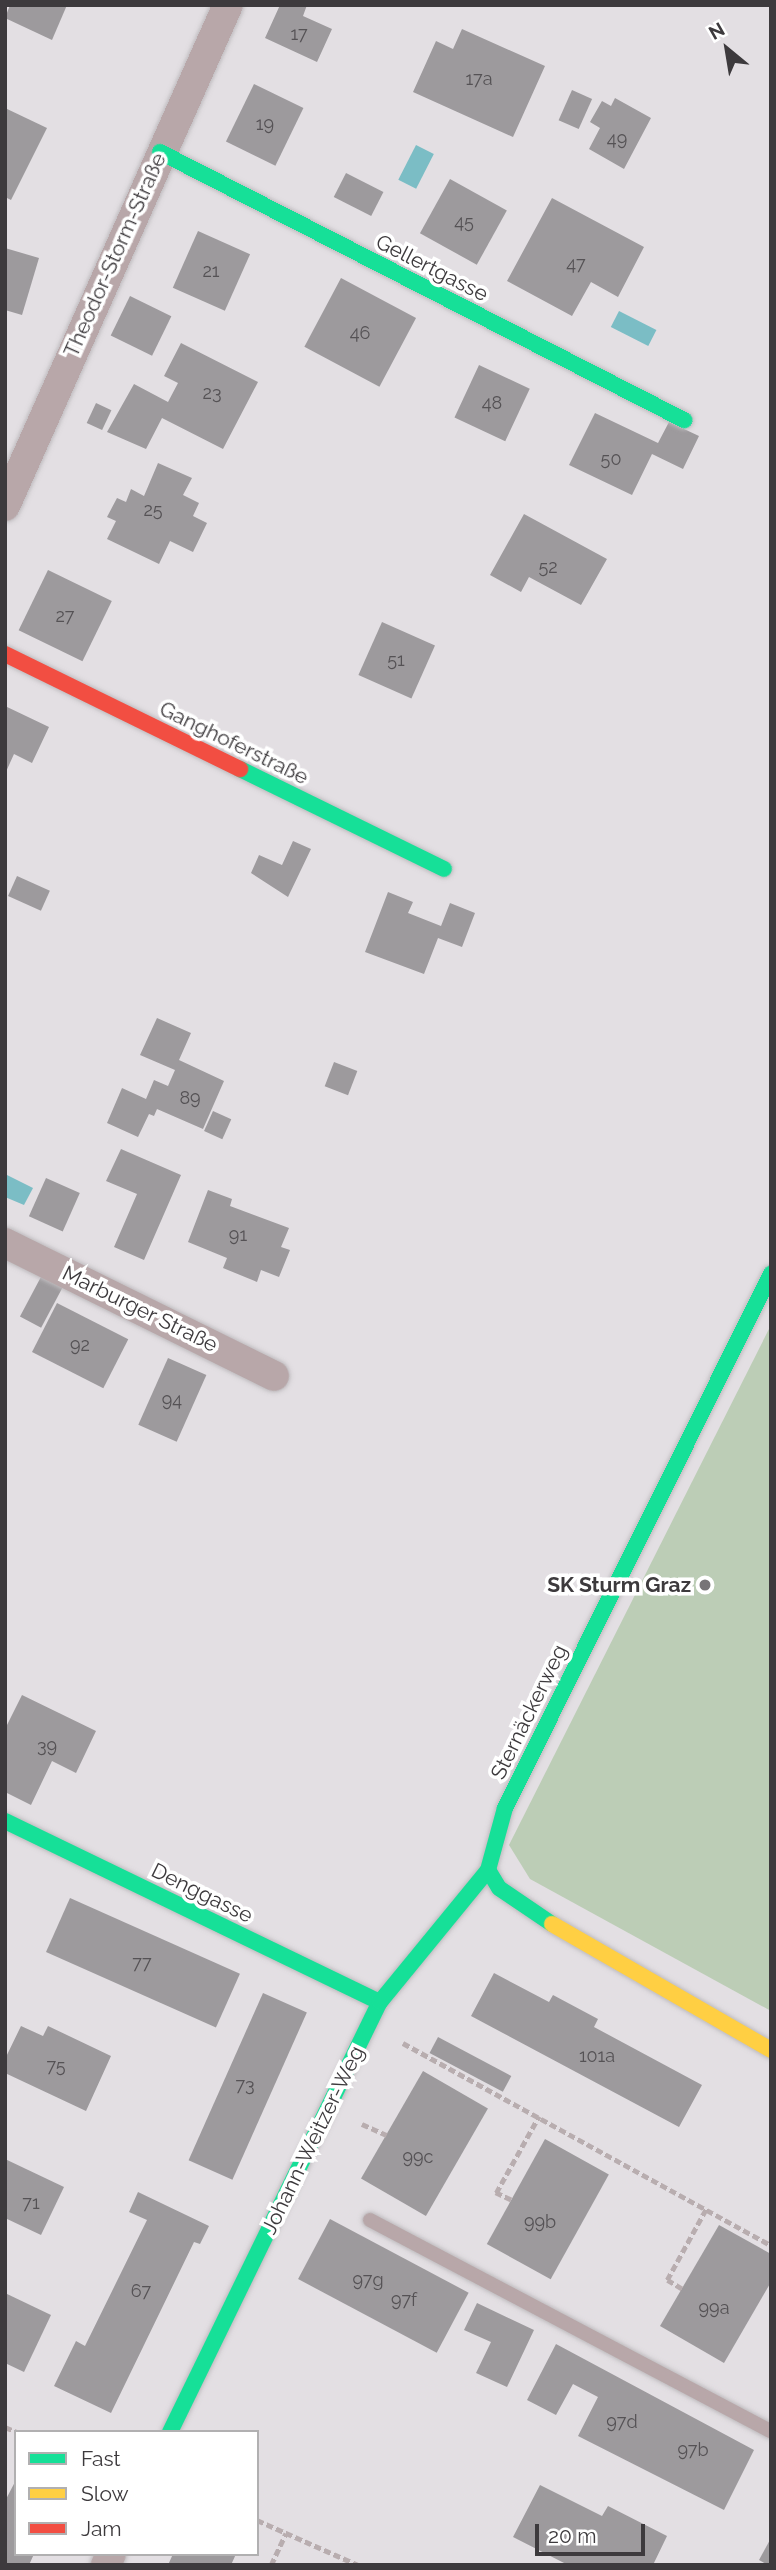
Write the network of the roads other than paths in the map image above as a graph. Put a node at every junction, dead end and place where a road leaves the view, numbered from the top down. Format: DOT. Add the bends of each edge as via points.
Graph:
graph roads {
  1 [pos="228,5"];
  2 [pos="160,152"];
  3 [pos="684,420"];
  4 [pos="5,506"];
  5 [pos="5,654"];
  6 [pos="444,869"];
  7 [pos="5,1243"];
  8 [pos="771,1274"];
  9 [pos="274,1376"];
  10 [pos="5,1821"];
  11 [pos="488,1870"];
  12 [pos="380,2002"];
  13 [pos="771,2050"];
  14 [pos="370,2220"];
  15 [pos="171,2430"];
  16 [pos="771,2431"];
  1 -- 2 [label="street, Theodor-Storm-Straße"];
  2 -- 3 [label="street, Gellertgasse"];
  2 -- 4 [label="street, Theodor-Storm-Straße"];
  5 -- 6 [label="street, Ganghoferstraße"];
  7 -- 9 [label="street, Marburger Straße"];
  8 -- 11 [label="street, Sternäckerweg" via="505,1808"];
  10 -- 12 [label="street, Denggasse"];
  11 -- 12 [label="street, Johann-Weitzer-Weg"];
  11 -- 13 [label="street" via="499,1888 535,1914"];
  12 -- 15 [label="street, Johann-Weitzer-Weg"];
  14 -- 16 [label="lane"];
}
